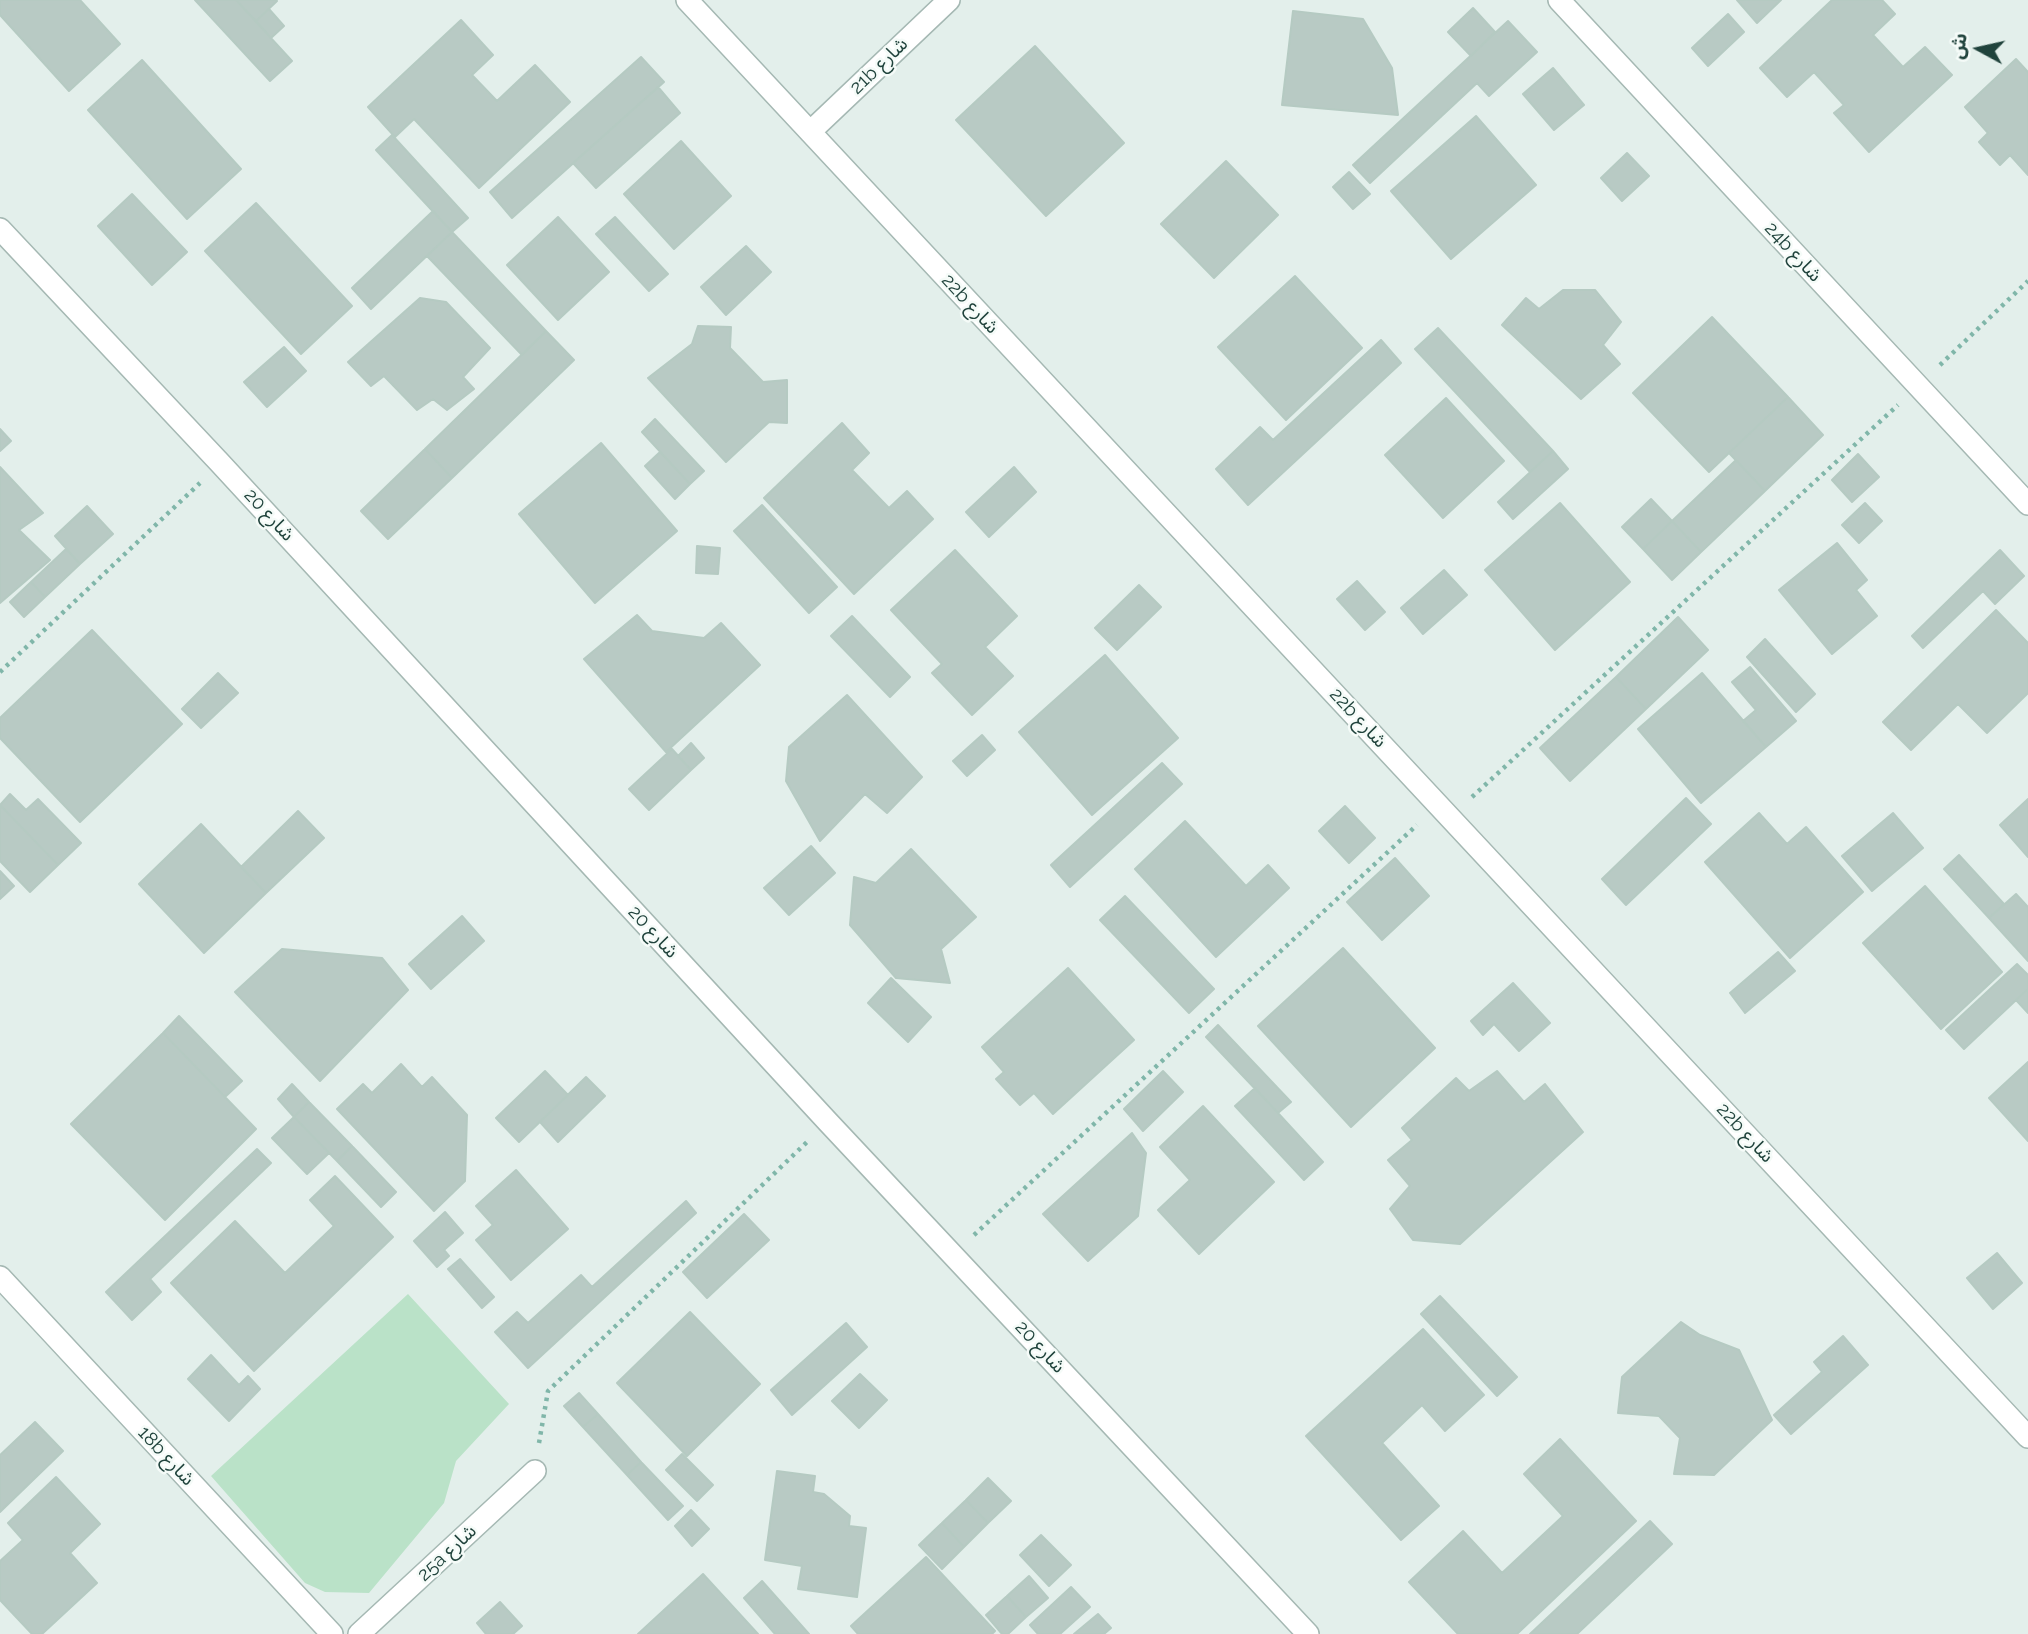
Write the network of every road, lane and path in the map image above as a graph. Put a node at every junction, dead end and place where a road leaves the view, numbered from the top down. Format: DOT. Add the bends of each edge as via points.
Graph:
graph roads {
  1 [pos="687,0"];
  2 [pos="948,0"];
  3 [pos="1559,0"];
  4 [pos="810,132"];
  5 [pos="0,229"];
  6 [pos="2028,281"];
  7 [pos="1919,386"];
  8 [pos="220,463"];
  9 [pos="2028,503"];
  10 [pos="0,673"];
  11 [pos="1445,811"];
  12 [pos="828,1122"];
  13 [pos="953,1254"];
  14 [pos="0,1277"];
  15 [pos="2028,1437"];
  16 [pos="535,1471"];
  17 [pos="1301,1631"];
  18 [pos="332,1634"];
  19 [pos="359,1634"];
  1 -- 4 [label="street, 22b شارع"];
  2 -- 4 [label="street, 21b شارع"];
  3 -- 7 [label="street, 24b شارع"];
  4 -- 11 [label="street, 22b شارع"];
  5 -- 8 [label="street, شارع 20"];
  6 -- 7 [label="path"];
  7 -- 9 [label="street, 24b شارع"];
  7 -- 11 [label="path"];
  8 -- 10 [label="path"];
  8 -- 12 [label="street, شارع 20"];
  11 -- 13 [label="path"];
  11 -- 15 [label="street, 22b شارع"];
  12 -- 13 [label="street, شارع 20"];
  12 -- 16 [label="path" via="548,1391"];
  13 -- 17 [label="street, شارع 20"];
  14 -- 18 [label="street, 18b شارع"];
  16 -- 19 [label="street, 25a شارع"];
}
